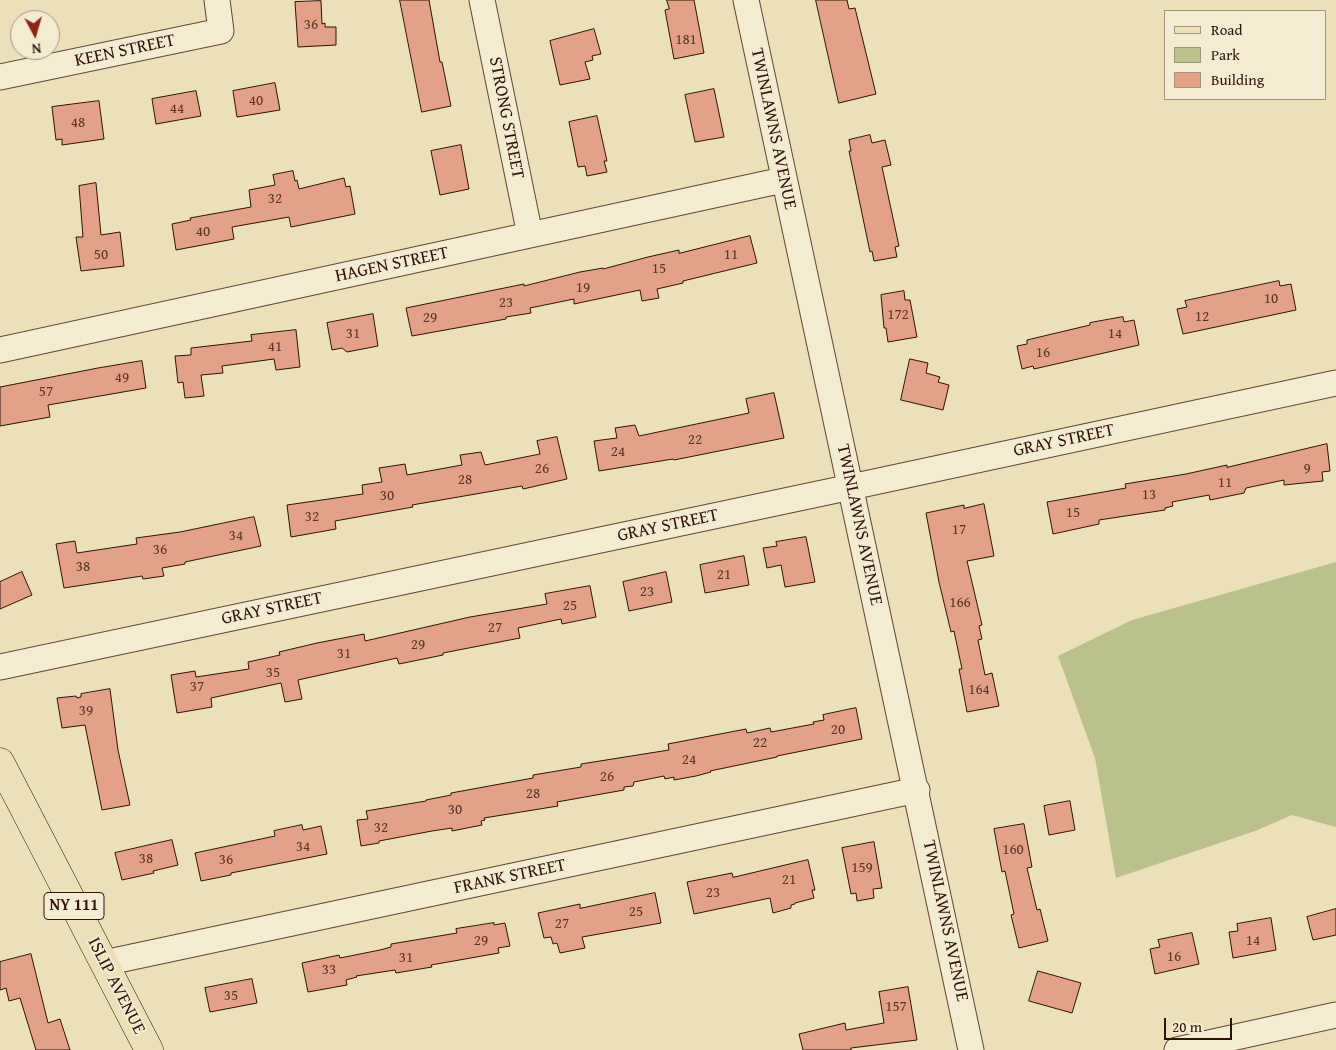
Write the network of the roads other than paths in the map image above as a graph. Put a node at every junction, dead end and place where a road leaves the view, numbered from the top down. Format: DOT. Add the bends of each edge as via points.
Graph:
graph roads {
  1 [pos="217,0"];
  2 [pos="482,0"];
  3 [pos="746,0"];
  4 [pos="0,77"];
  5 [pos="783,180"];
  6 [pos="530,235"];
  7 [pos="0,350"];
  8 [pos="1336,383"];
  9 [pos="850,487"];
  10 [pos="0,667"];
  11 [pos="0,762"];
  12 [pos="917,790"];
  13 [pos="104,963"];
  14 [pos="1336,1015"];
  15 [pos="149,1050"];
  16 [pos="971,1050"];
  17 [pos="1177,1050"];
  1 -- 4 [label="street, KEEN STREET" via="221,31"];
  2 -- 6 [label="street, STRONG STREET"];
  3 -- 5 [label="street, TWINLAWNS AVENUE"];
  5 -- 6 [label="street, HAGEN STREET"];
  5 -- 9 [label="street, TWINLAWNS AVENUE"];
  6 -- 7 [label="street, HAGEN STREET"];
  8 -- 9 [label="street, GRAY STREET"];
  9 -- 10 [label="street, GRAY STREET"];
  9 -- 12 [label="street, TWINLAWNS AVENUE"];
  11 -- 13 [label="main road, ISLIP AVENUE / NY 111"];
  12 -- 13 [label="street, FRANK STREET"];
  12 -- 16 [label="street, TWINLAWNS AVENUE"];
  13 -- 15 [label="main road, ISLIP AVENUE / NY 111"];
  14 -- 17 [label="street"];
}
